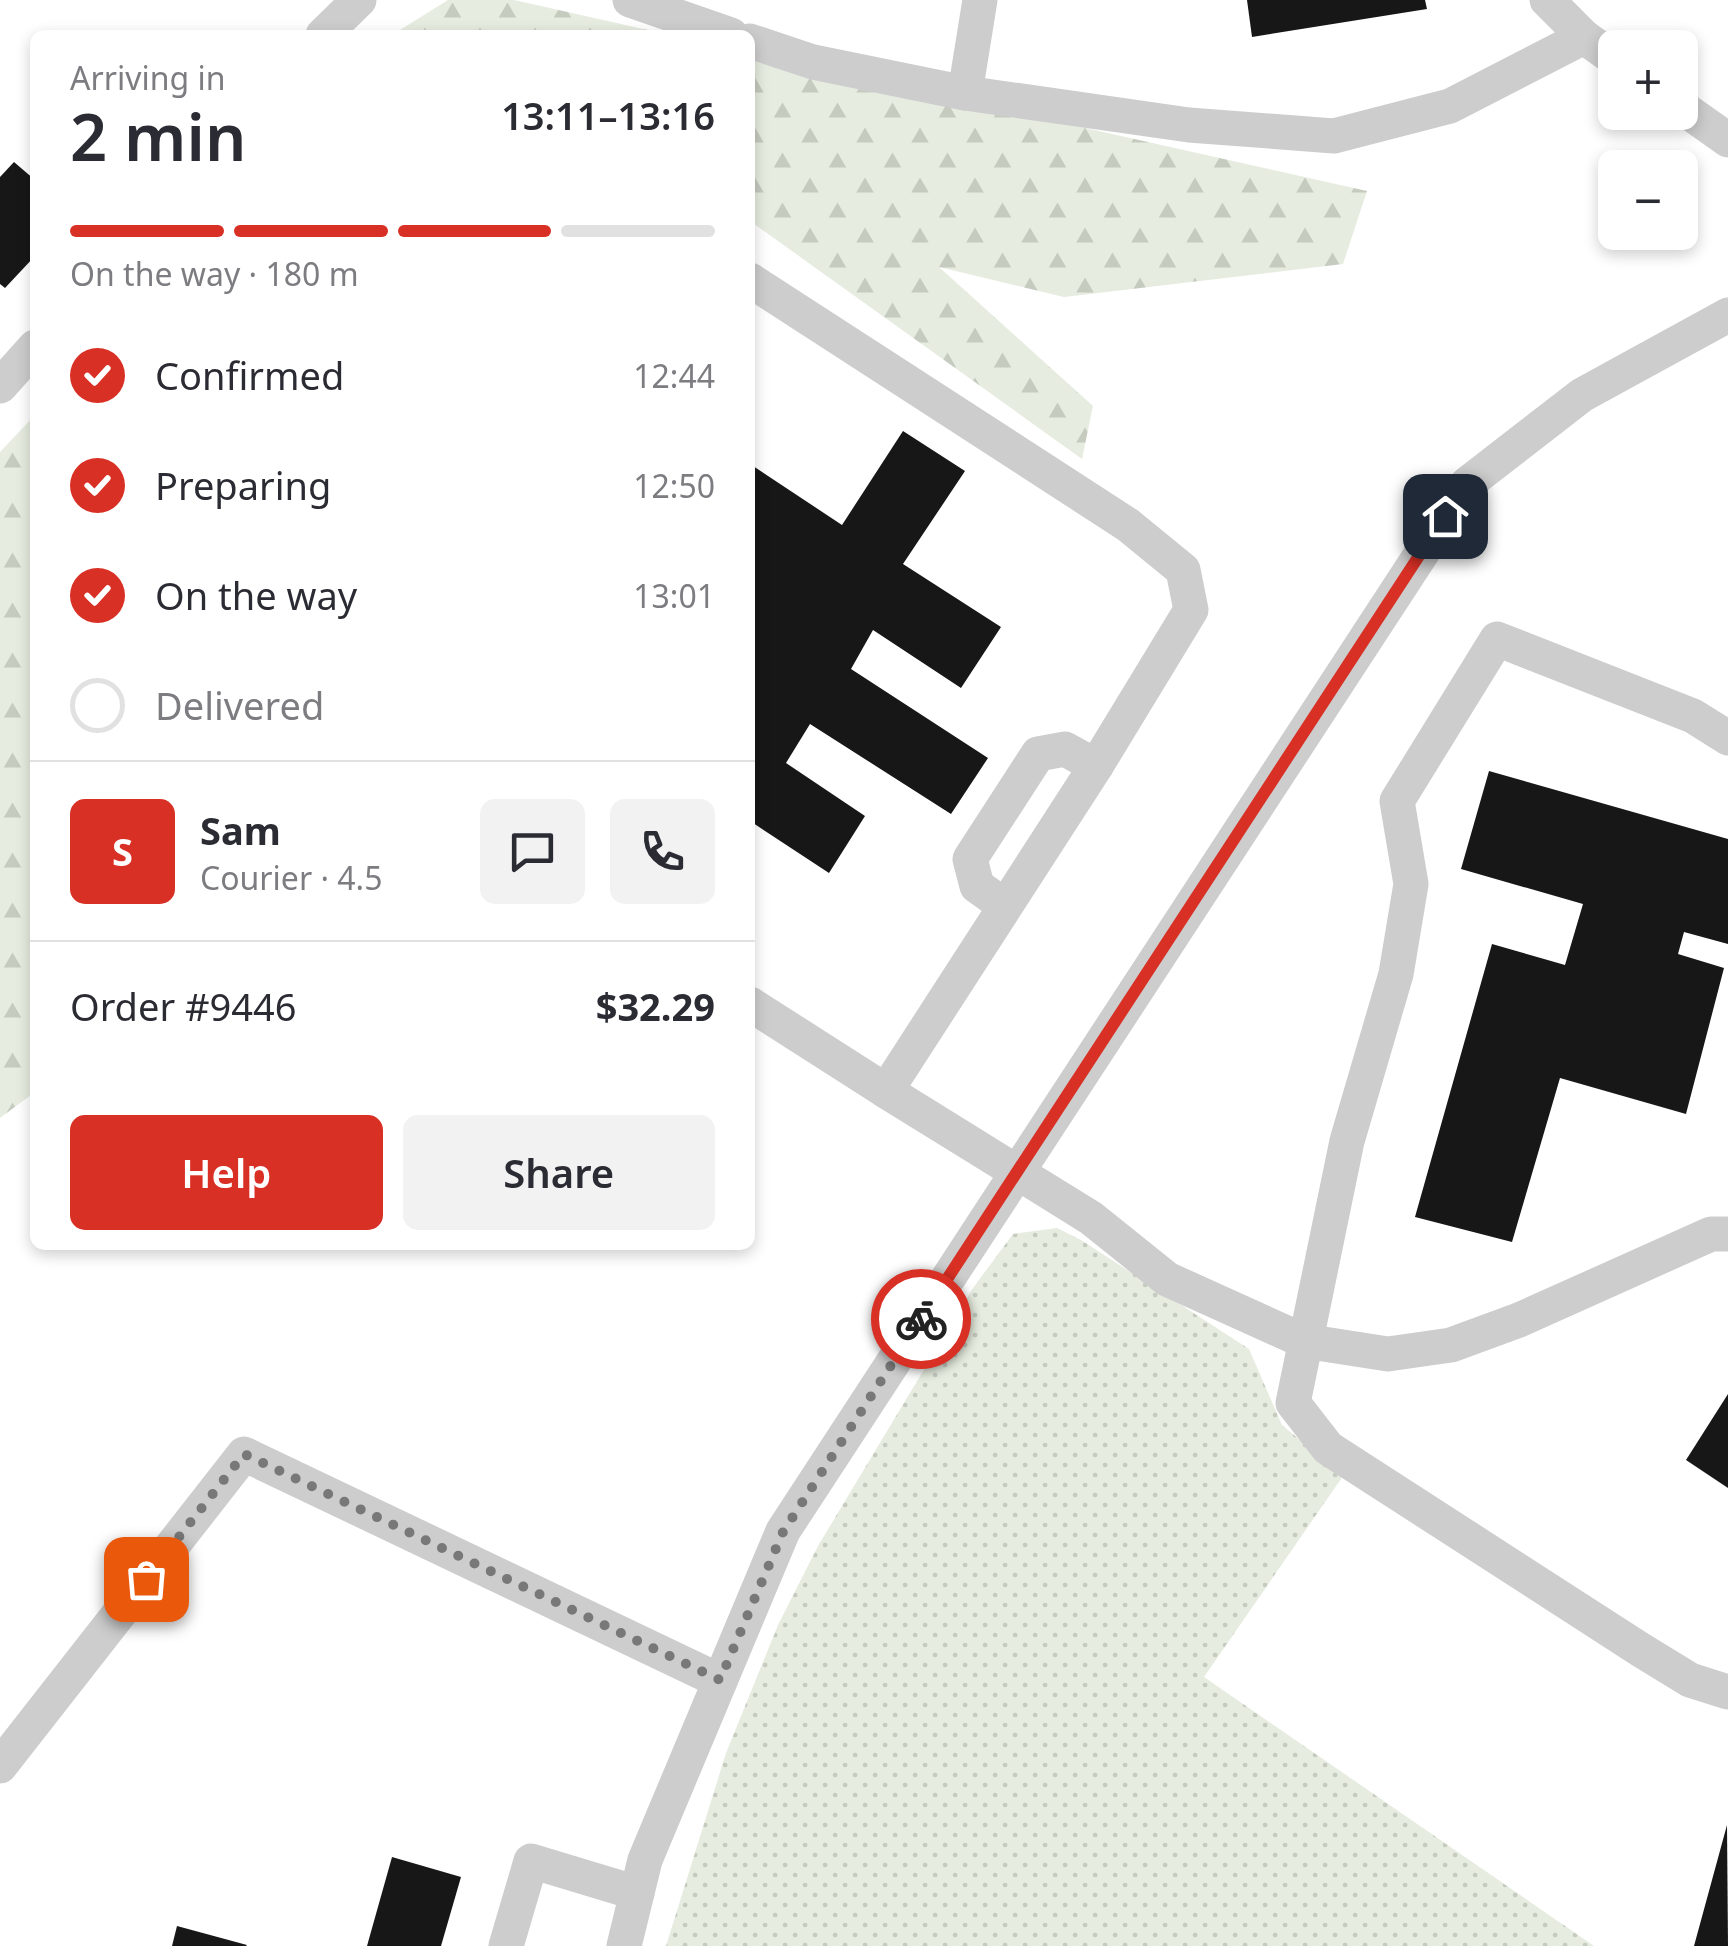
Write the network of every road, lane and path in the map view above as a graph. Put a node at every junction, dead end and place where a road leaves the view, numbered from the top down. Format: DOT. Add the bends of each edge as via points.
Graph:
graph roads {
  1 [pos="359,0"];
  2 [pos="630,0"];
  3 [pos="980,0"];
  4 [pos="1547,0"];
  5 [pos="328,30"];
  6 [pos="717,30"];
  7 [pos="1584,37"];
  8 [pos="755,44"];
  9 [pos="1598,47"];
  10 [pos="965,93"];
  11 [pos="1698,119"];
  12 [pos="1728,140"];
  13 [pos="755,283"];
  14 [pos="1728,315"];
  15 [pos="30,353"];
  16 [pos="0,386"];
  17 [pos="1728,738"];
  18 [pos="1096,766"];
  19 [pos="1005,906"];
  20 [pos="755,1007"];
  21 [pos="886,1091"];
  22 [pos="1016,1172"];
  23 [pos="1728,1234"];
  24 [pos="1304,1341"];
  25 [pos="720,1680"];
  26 [pos="1728,1692"];
  27 [pos="0,1766"];
  28 [pos="637,1892"];
  29 [pos="506,1946"];
  30 [pos="624,1946"];
  1 -- 5 [label="street"];
  2 -- 6 [label="street"];
  3 -- 10 [label="street"];
  4 -- 7 [label="street"];
  7 -- 9 [label="street"];
  7 -- 10 [label="street" via="1450,106 1334,136"];
  8 -- 10 [label="street"];
  11 -- 12 [label="street"];
  13 -- 18 [label="street" via="1128,525 1183,570 1191,610"];
  14 -- 22 [label="street" via="1582,396 1467,484"];
  15 -- 16 [label="street"];
  17 -- 24 [label="street" via="1693,716 1497,639 1397,800 1411,884 1396,974 1348,1141"];
  18 -- 19 [label="street"];
  18 -- 19 [label="street" via="1065,750 1038,754 1018,784 970,859 976,886"];
  19 -- 21 [label="street"];
  20 -- 21 [label="street"];
  21 -- 22 [label="street"];
  22 -- 24 [label="street" via="1091,1218 1167,1279"];
  22 -- 25 [label="street" via="783,1532"];
  23 -- 24 [label="street" via="1711,1234 1451,1344 1388,1354"];
  24 -- 26 [label="street" via="1293,1403 1328,1448 1594,1622 1690,1680"];
  25 -- 27 [label="street" via="244,1454"];
  25 -- 28 [label="street"];
  28 -- 29 [label="street" via="531,1861"];
  28 -- 30 [label="street"];
}
